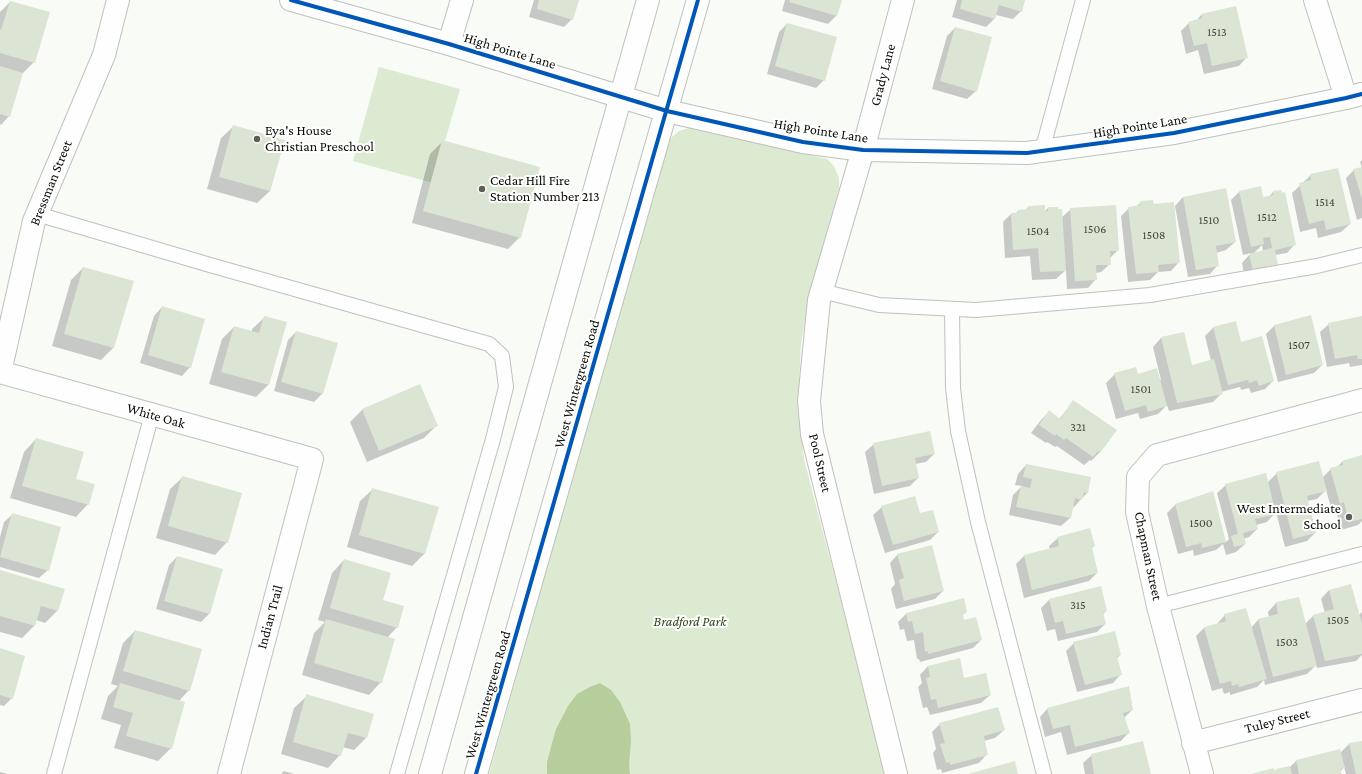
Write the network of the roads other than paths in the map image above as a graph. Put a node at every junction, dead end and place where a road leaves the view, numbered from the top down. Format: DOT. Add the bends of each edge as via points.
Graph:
graph roads {
  1 [pos="118,0"];
  2 [pos="293,0"];
  3 [pos="462,0"];
  4 [pos="648,0"];
  5 [pos="698,0"];
  6 [pos="903,0"];
  7 [pos="1083,0"];
  8 [pos="1315,0"];
  9 [pos="449,44"];
  10 [pos="1354,96"];
  11 [pos="620,97"];
  12 [pos="667,111"];
  13 [pos="863,150"];
  14 [pos="1042,151"];
  15 [pos="37,214"];
  16 [pos="1362,255"];
  17 [pos="821,291"];
  18 [pos="952,309"];
  19 [pos="0,372"];
  20 [pos="1362,400"];
  21 [pos="152,414"];
  22 [pos="312,459"];
  23 [pos="1362,554"];
  24 [pos="1158,606"];
  25 [pos="1362,700"];
  26 [pos="1193,743"];
  27 [pos="54,774"];
  28 [pos="228,774"];
  29 [pos="397,774"];
  30 [pos="430,774"];
  31 [pos="476,774"];
  32 [pos="896,774"];
  33 [pos="1044,774"];
  34 [pos="1202,774"];
  1 -- 15 [label="street, Bressman Street" via="104,55"];
  2 -- 9 [label="street, High Pointe Lane"];
  3 -- 9 [label="street"];
  4 -- 11 [label="street"];
  5 -- 12 [label="street, West Wintergreen Road"];
  6 -- 13 [label="street, Grady Lane"];
  7 -- 14 [label="lane"];
  8 -- 10 [label="street"];
  9 -- 11 [label="street, High Pointe Lane"];
  10 -- 14 [label="street, High Pointe Lane" via="1174,132"];
  11 -- 12 [label="street, High Pointe Lane"];
  11 -- 30 [label="street"];
  12 -- 13 [label="street, High Pointe Lane" via="803,142"];
  12 -- 31 [label="street, West Wintergreen Road"];
  13 -- 14 [label="street, High Pointe Lane" via="1028,153"];
  13 -- 17 [label="street, Pool Street"];
  15 -- 19 [label="street, Bressman Street"];
  15 -- 29 [label="lane" via="489,344 502,356 506,387 493,439"];
  16 -- 18 [label="lane" via="1317,266 1150,296 976,310"];
  17 -- 18 [label="lane" via="879,305"];
  17 -- 32 [label="street, Pool Street" via="809,401 812,434"];
  18 -- 33 [label="lane" via="953,388 958,431 978,522"];
  19 -- 21 [label="street, White Oak"];
  20 -- 24 [label="street, Chapman Street" via="1157,455 1138,477 1137,512"];
  21 -- 22 [label="street, White Oak"];
  21 -- 27 [label="lane"];
  22 -- 28 [label="street, Indian Trail"];
  23 -- 24 [label="lane"];
  24 -- 26 [label="street, Chapman Street"];
  25 -- 26 [label="street, Tuley Street"];
  26 -- 34 [label="street, Chapman Street"];
}
